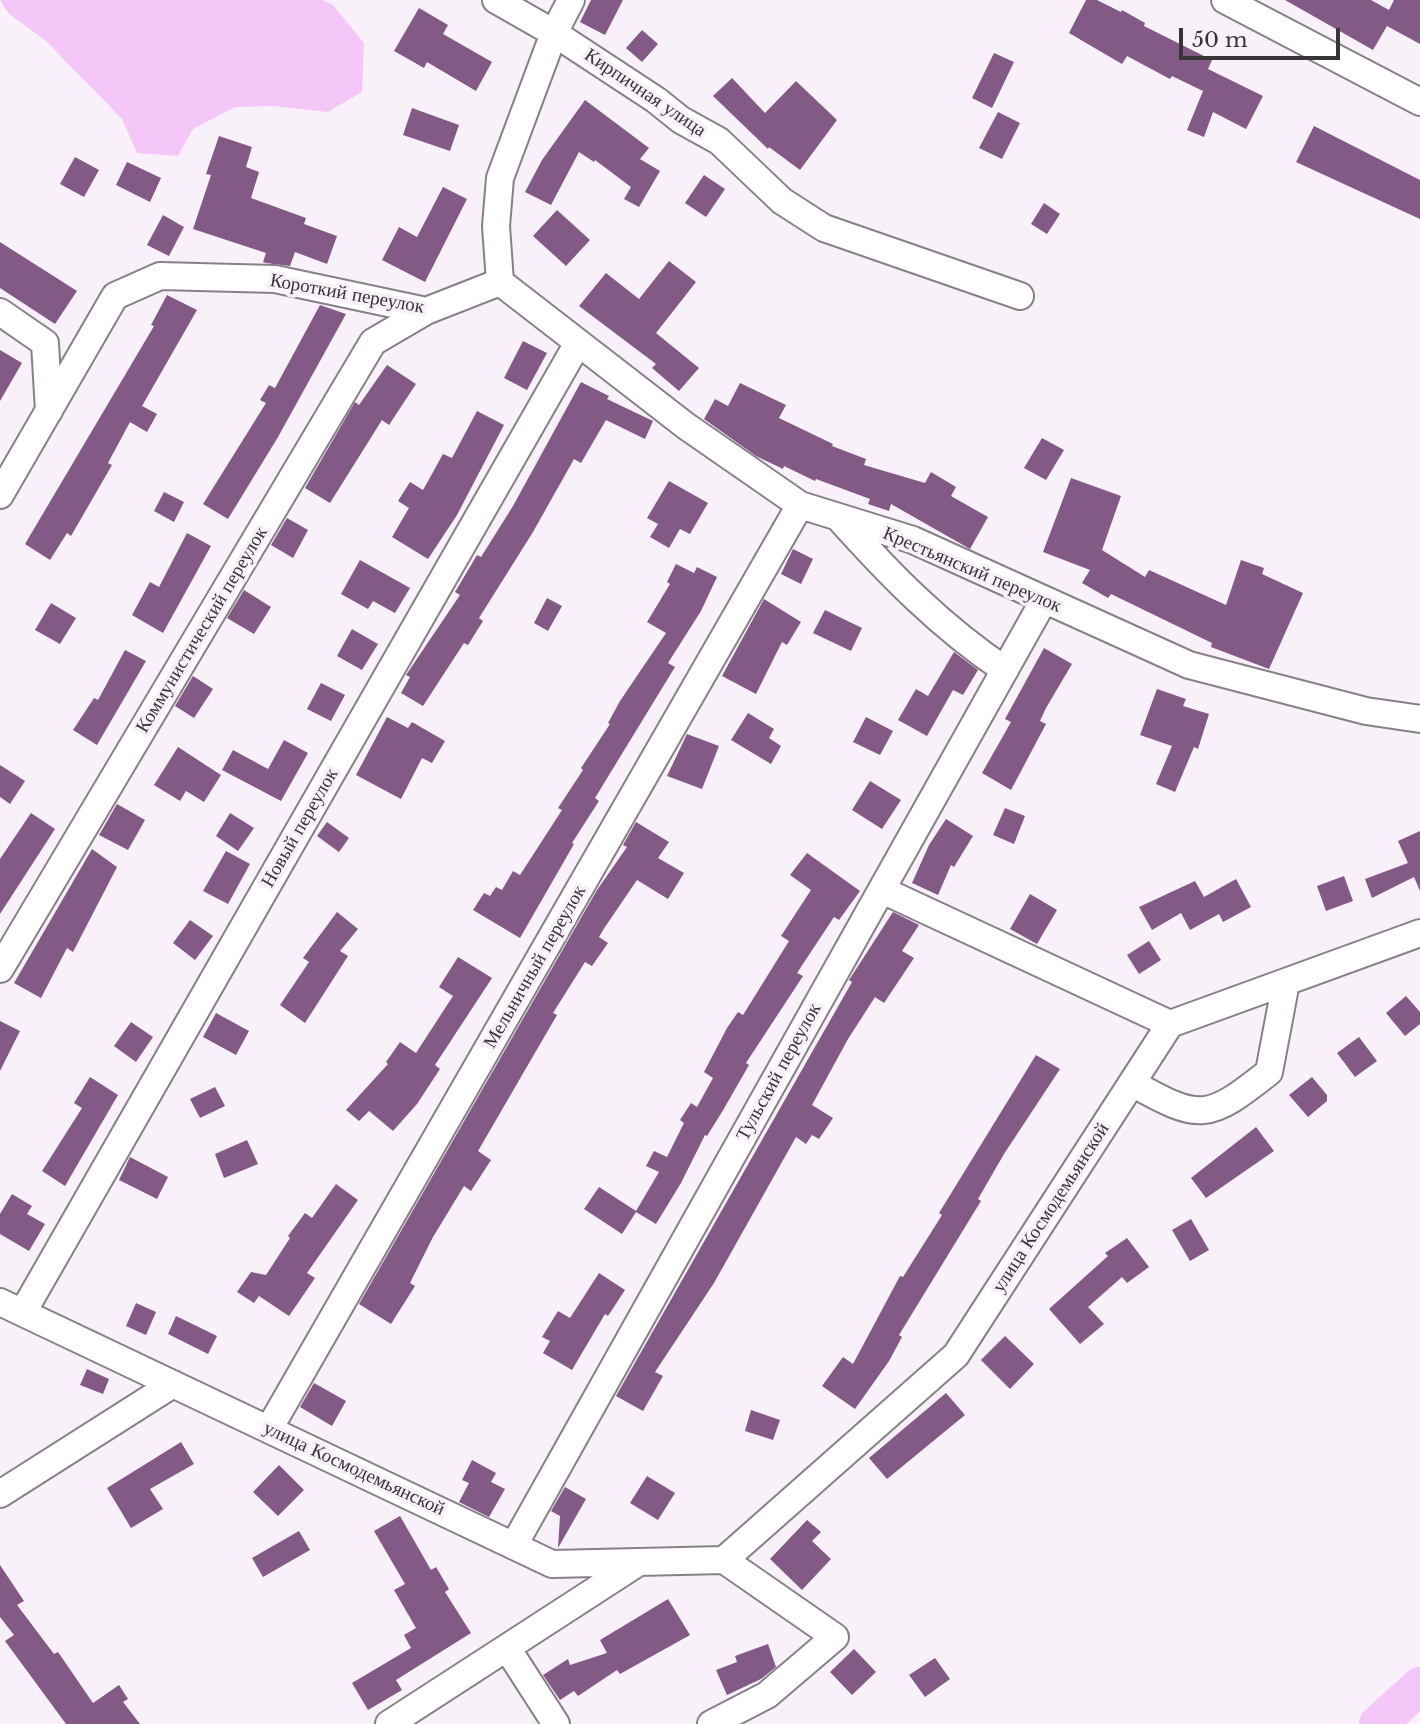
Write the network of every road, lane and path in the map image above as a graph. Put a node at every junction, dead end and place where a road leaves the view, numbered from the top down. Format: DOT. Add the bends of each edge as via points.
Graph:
graph roads {
  1 [pos="496,0"];
  2 [pos="571,0"];
  3 [pos="1225,0"];
  4 [pos="554,33"];
  5 [pos="1420,102"];
  6 [pos="500,282"];
  7 [pos="1020,296"];
  8 [pos="426,311"];
  9 [pos="0,312"];
  10 [pos="578,343"];
  11 [pos="49,411"];
  12 [pos="0,495"];
  13 [pos="800,505"];
  14 [pos="838,517"];
  15 [pos="1044,600"];
  16 [pos="1005,670"];
  17 [pos="1420,719"];
  18 [pos="882,890"];
  19 [pos="1420,933"];
  20 [pos="0,969"];
  21 [pos="1286,982"];
  22 [pos="1170,1024"];
  23 [pos="1132,1083"];
  24 [pos="11,1307"];
  25 [pos="173,1384"];
  26 [pos="269,1429"];
  27 [pos="0,1494"];
  28 [pos="514,1545"];
  29 [pos="724,1560"];
  30 [pos="639,1562"];
  31 [pos="507,1648"];
  32 [pos="389,1724"];
  33 [pos="556,1724"];
  34 [pos="711,1724"];
  1 -- 4 [label="street, Кирпичная улица"];
  2 -- 4 [label="street"];
  3 -- 5 [label="street"];
  4 -- 6 [label="street" via="500,178 496,226"];
  4 -- 7 [label="street, Кирпичная улица" via="719,141 782,201 824,228"];
  6 -- 8 [label="street, Короткий переулок"];
  6 -- 10 [label="street, Крестьянский переулок"];
  8 -- 11 [label="street, Короткий переулок" via="275,279 160,276 115,296"];
  8 -- 20 [label="street, Коммунистический переулок" via="373,342"];
  9 -- 11 [label="street" via="45,343"];
  10 -- 13 [label="street, Крестьянский переулок"];
  10 -- 24 [label="street, Новый переулок"];
  11 -- 12 [label="street, Короткий переулок"];
  13 -- 14 [label="street, Крестьянский переулок"];
  13 -- 26 [label="street, Мельничный переулок"];
  14 -- 15 [label="street, Крестьянский переулок" via="913,540"];
  14 -- 16 [label="street" via="891,577 958,638"];
  15 -- 16 [label="street, Тульский переулок"];
  15 -- 17 [label="street, Крестьянский переулок" via="1189,665 1366,711"];
  16 -- 18 [label="street, Тульский переулок"];
  18 -- 22 [label="street"];
  18 -- 28 [label="street, Тульский переулок"];
  19 -- 21 [label="street"];
  21 -- 22 [label="street"];
  21 -- 23 [label="street" via="1269,1072 1228,1104 1204,1112 1164,1102"];
  22 -- 23 [label="street, улица Космодемьянской"];
  23 -- 29 [label="street, улица Космодемьянской" via="956,1355"];
  24 -- 25 [label="street, улица Космодемьянской"];
  25 -- 26 [label="street, улица Космодемьянской"];
  25 -- 27 [label="street"];
  26 -- 28 [label="street, улица Космодемьянской"];
  28 -- 30 [label="street, улица Космодемьянской" via="552,1564"];
  29 -- 30 [label="street, улица Космодемьянской"];
  29 -- 34 [label="street" via="835,1637 767,1695"];
  30 -- 31 [label="street"];
  31 -- 32 [label="street"];
  31 -- 33 [label="street"];
}
